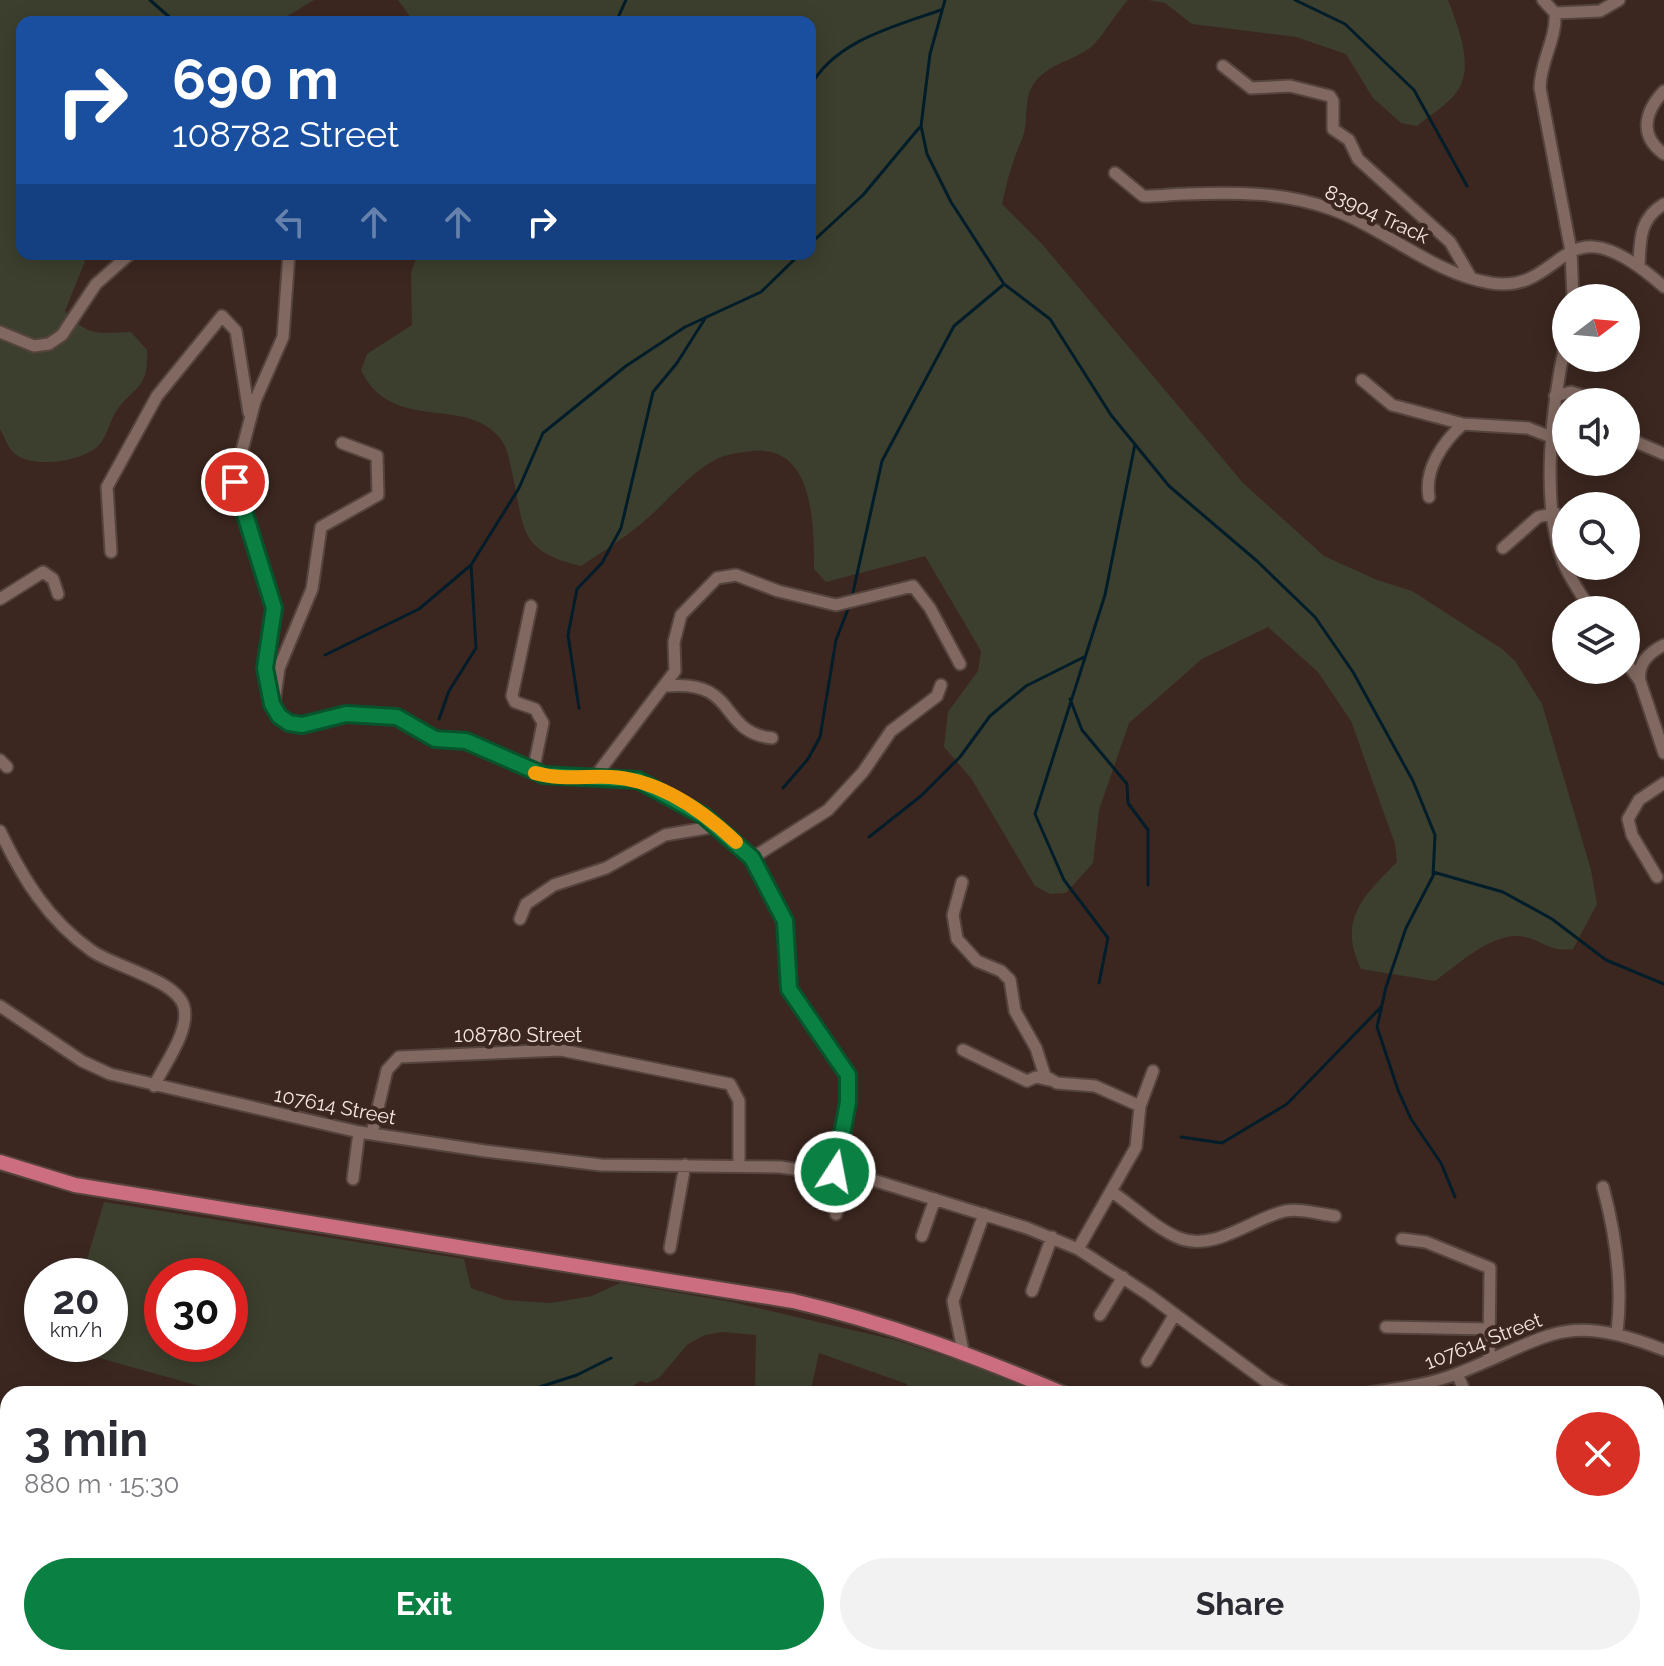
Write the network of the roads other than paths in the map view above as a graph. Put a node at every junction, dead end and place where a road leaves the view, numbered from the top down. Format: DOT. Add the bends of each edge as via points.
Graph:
graph roads {
  1 [pos="1543,0"];
  2 [pos="1619,0"];
  3 [pos="1555,13"];
  4 [pos="1223,66"];
  5 [pos="1664,91"];
  6 [pos="1664,154"];
  7 [pos="1115,173"];
  8 [pos="1664,204"];
  9 [pos="1571,251"];
  10 [pos="123,260"];
  11 [pos="289,260"];
  12 [pos="1639,267"];
  13 [pos="1470,276"];
  14 [pos="1572,284"];
  15 [pos="1664,287"];
  16 [pos="0,332"];
  17 [pos="1362,380"];
  18 [pos="250,417"];
  19 [pos="1463,424"];
  20 [pos="1552,427"];
  21 [pos="1551,437"];
  22 [pos="342,443"];
  23 [pos="1640,444"];
  24 [pos="1664,454"];
  25 [pos="1554,492"];
  26 [pos="1429,497"];
  27 [pos="1552,514"];
  28 [pos="1503,548"];
  29 [pos="111,552"];
  30 [pos="58,594"];
  31 [pos="0,599"];
  32 [pos="531,606"];
  33 [pos="1664,645"];
  34 [pos="960,664"];
  35 [pos="1640,670"];
  36 [pos="1640,681"];
  37 [pos="941,685"];
  38 [pos="666,686"];
  39 [pos="274,707"];
  40 [pos="772,738"];
  41 [pos="1664,753"];
  42 [pos="533,772"];
  43 [pos="594,778"];
  44 [pos="1664,783"];
  45 [pos="718,826"];
  46 [pos="0,831"];
  47 [pos="752,858"];
  48 [pos="1657,877"];
  49 [pos="962,882"];
  50 [pos="520,919"];
  51 [pos="0,1006"];
  52 [pos="963,1050"];
  53 [pos="1153,1071"];
  54 [pos="1052,1081"];
  55 [pos="154,1086"];
  56 [pos="1140,1106"];
  57 [pos="359,1132"];
  58 [pos="372,1133"];
  59 [pos="0,1162"];
  60 [pos="739,1164"];
  61 [pos="685,1165"];
  62 [pos="841,1173"];
  63 [pos="353,1179"];
  64 [pos="1603,1187"];
  65 [pos="1112,1192"];
  66 [pos="935,1199"];
  67 [pos="836,1214"];
  68 [pos="984,1214"];
  69 [pos="1335,1216"];
  70 [pos="922,1236"];
  71 [pos="1052,1237"];
  72 [pos="1402,1239"];
  73 [pos="670,1248"];
  74 [pos="1078,1249"];
  75 [pos="1123,1277"];
  76 [pos="1032,1291"];
  77 [pos="1175,1314"];
  78 [pos="1100,1315"];
  79 [pos="1386,1327"];
  80 [pos="1489,1329"];
  81 [pos="1617,1332"];
  82 [pos="1663,1347"];
  83 [pos="963,1351"];
  84 [pos="1489,1358"];
  85 [pos="1147,1361"];
  86 [pos="1457,1374"];
  87 [pos="1045,1386"];
  88 [pos="1275,1386"];
  89 [pos="1420,1386"];
  90 [pos="1462,1386"];
  1 -- 3 [label="street"];
  2 -- 3 [label="street" via="1600,11"];
  3 -- 9 [label="street" via="1540,88"];
  4 -- 13 [label="street" via="1251,88 1290,86 1333,99 1333,129 1349,140 1358,159 1450,242"];
  5 -- 6 [label="street" via="1650,109 1646,128 1650,142"];
  7 -- 13 [label="street, 83904 Track" via="1143,196 1250,193 1312,203"];
  8 -- 12 [label="street" via="1644,223"];
  9 -- 12 [label="street" via="1608,248"];
  9 -- 13 [label="street, 83904 Track" via="1517,281 1494,284"];
  9 -- 14 [label="street"];
  10 -- 16 [label="street" via="96,284 62,335 49,344 34,346"];
  11 -- 18 [label="street" via="283,337"];
  12 -- 15 [label="street"];
  17 -- 19 [label="street" via="1387,403"];
  18 -- 29 [label="street" via="236,331 222,316 157,396 107,487"];
  18 -- 39 [label="street" via="235,482 274,608 265,668"];
  19 -- 21 [label="street" via="1528,428"];
  19 -- 26 [label="street" via="1447,440 1429,473"];
  20 -- 21 [label="street"];
  21 -- 25 [label="street"];
  22 -- 39 [label="street" via="377,456 378,495 321,527 312,589 279,668"];
  23 -- 24 [label="street"];
  27 -- 28 [label="street" via="1538,517"];
  30 -- 31 [label="street" via="50,574 40,573"];
  32 -- 42 [label="street" via="512,696 535,709 543,723"];
  33 -- 35 [label="street" via="1646,657"];
  34 -- 38 [label="street" via="913,586 836,605 728,574 709,583 683,612 674,642 676,669"];
  36 -- 41 [label="street"];
  37 -- 47 [label="street" via="937,696 891,731 828,810"];
  38 -- 40 [label="street" via="701,685 751,733"];
  38 -- 43 [label="street"];
  39 -- 42 [label="street" via="289,723 302,725 346,714 397,717 435,739 466,741"];
  42 -- 43 [label="street"];
  43 -- 45 [label="street" via="649,784"];
  44 -- 48 [label="street" via="1634,805 1628,819"];
  45 -- 47 [label="street"];
  45 -- 50 [label="street" via="665,835 606,868 554,885 526,904"];
  46 -- 55 [label="street" via="35,898 56,920 93,952 166,986 182,1001 185,1021"];
  47 -- 62 [label="street" via="785,921 789,989 848,1075"];
  49 -- 54 [label="street" via="953,915 957,939 977,961 1010,980 1015,1011"];
  51 -- 55 [label="street, 107614 Street" via="82,1061"];
  52 -- 54 [label="street" via="1027,1081"];
  53 -- 56 [label="street"];
  54 -- 56 [label="street" via="1095,1086"];
  55 -- 57 [label="street, 107614 Street"];
  56 -- 65 [label="street" via="1136,1147"];
  57 -- 58 [label="street, 107614 Street"];
  57 -- 63 [label="street"];
  58 -- 60 [label="street, 108780 Street" via="387,1070 399,1057 561,1050 730,1084 739,1101"];
  58 -- 61 [label="street, 107614 Street" via="579,1164"];
  59 -- 83 [label="main road" via="75,1185 793,1301"];
  60 -- 61 [label="street, 107614 Street"];
  60 -- 62 [label="street, 107614 Street"];
  61 -- 73 [label="street"];
  62 -- 66 [label="street, 107614 Street"];
  62 -- 67 [label="street"];
  64 -- 81 [label="street" via="1612,1220"];
  65 -- 69 [label="street" via="1166,1231 1190,1240 1233,1236 1248,1223 1287,1211"];
  65 -- 74 [label="street"];
  66 -- 68 [label="street, 107614 Street"];
  66 -- 70 [label="street"];
  68 -- 71 [label="street, 107614 Street"];
  68 -- 83 [label="street" via="953,1301"];
  71 -- 74 [label="street, 107614 Street"];
  71 -- 76 [label="street"];
  72 -- 80 [label="street" via="1426,1242 1487,1265 1492,1276"];
  74 -- 75 [label="street, 107614 Street"];
  75 -- 77 [label="street, 107614 Street"];
  75 -- 78 [label="street"];
  77 -- 85 [label="street"];
  77 -- 88 [label="street, 107614 Street"];
  79 -- 80 [label="street"];
  80 -- 84 [label="street"];
  81 -- 82 [label="street, 107614 Street"];
  81 -- 84 [label="street, 107614 Street" via="1551,1333"];
  83 -- 87 [label="main road"];
  84 -- 86 [label="street, 107614 Street"];
  86 -- 89 [label="street, 107614 Street"];
  86 -- 90 [label="street"];
}
